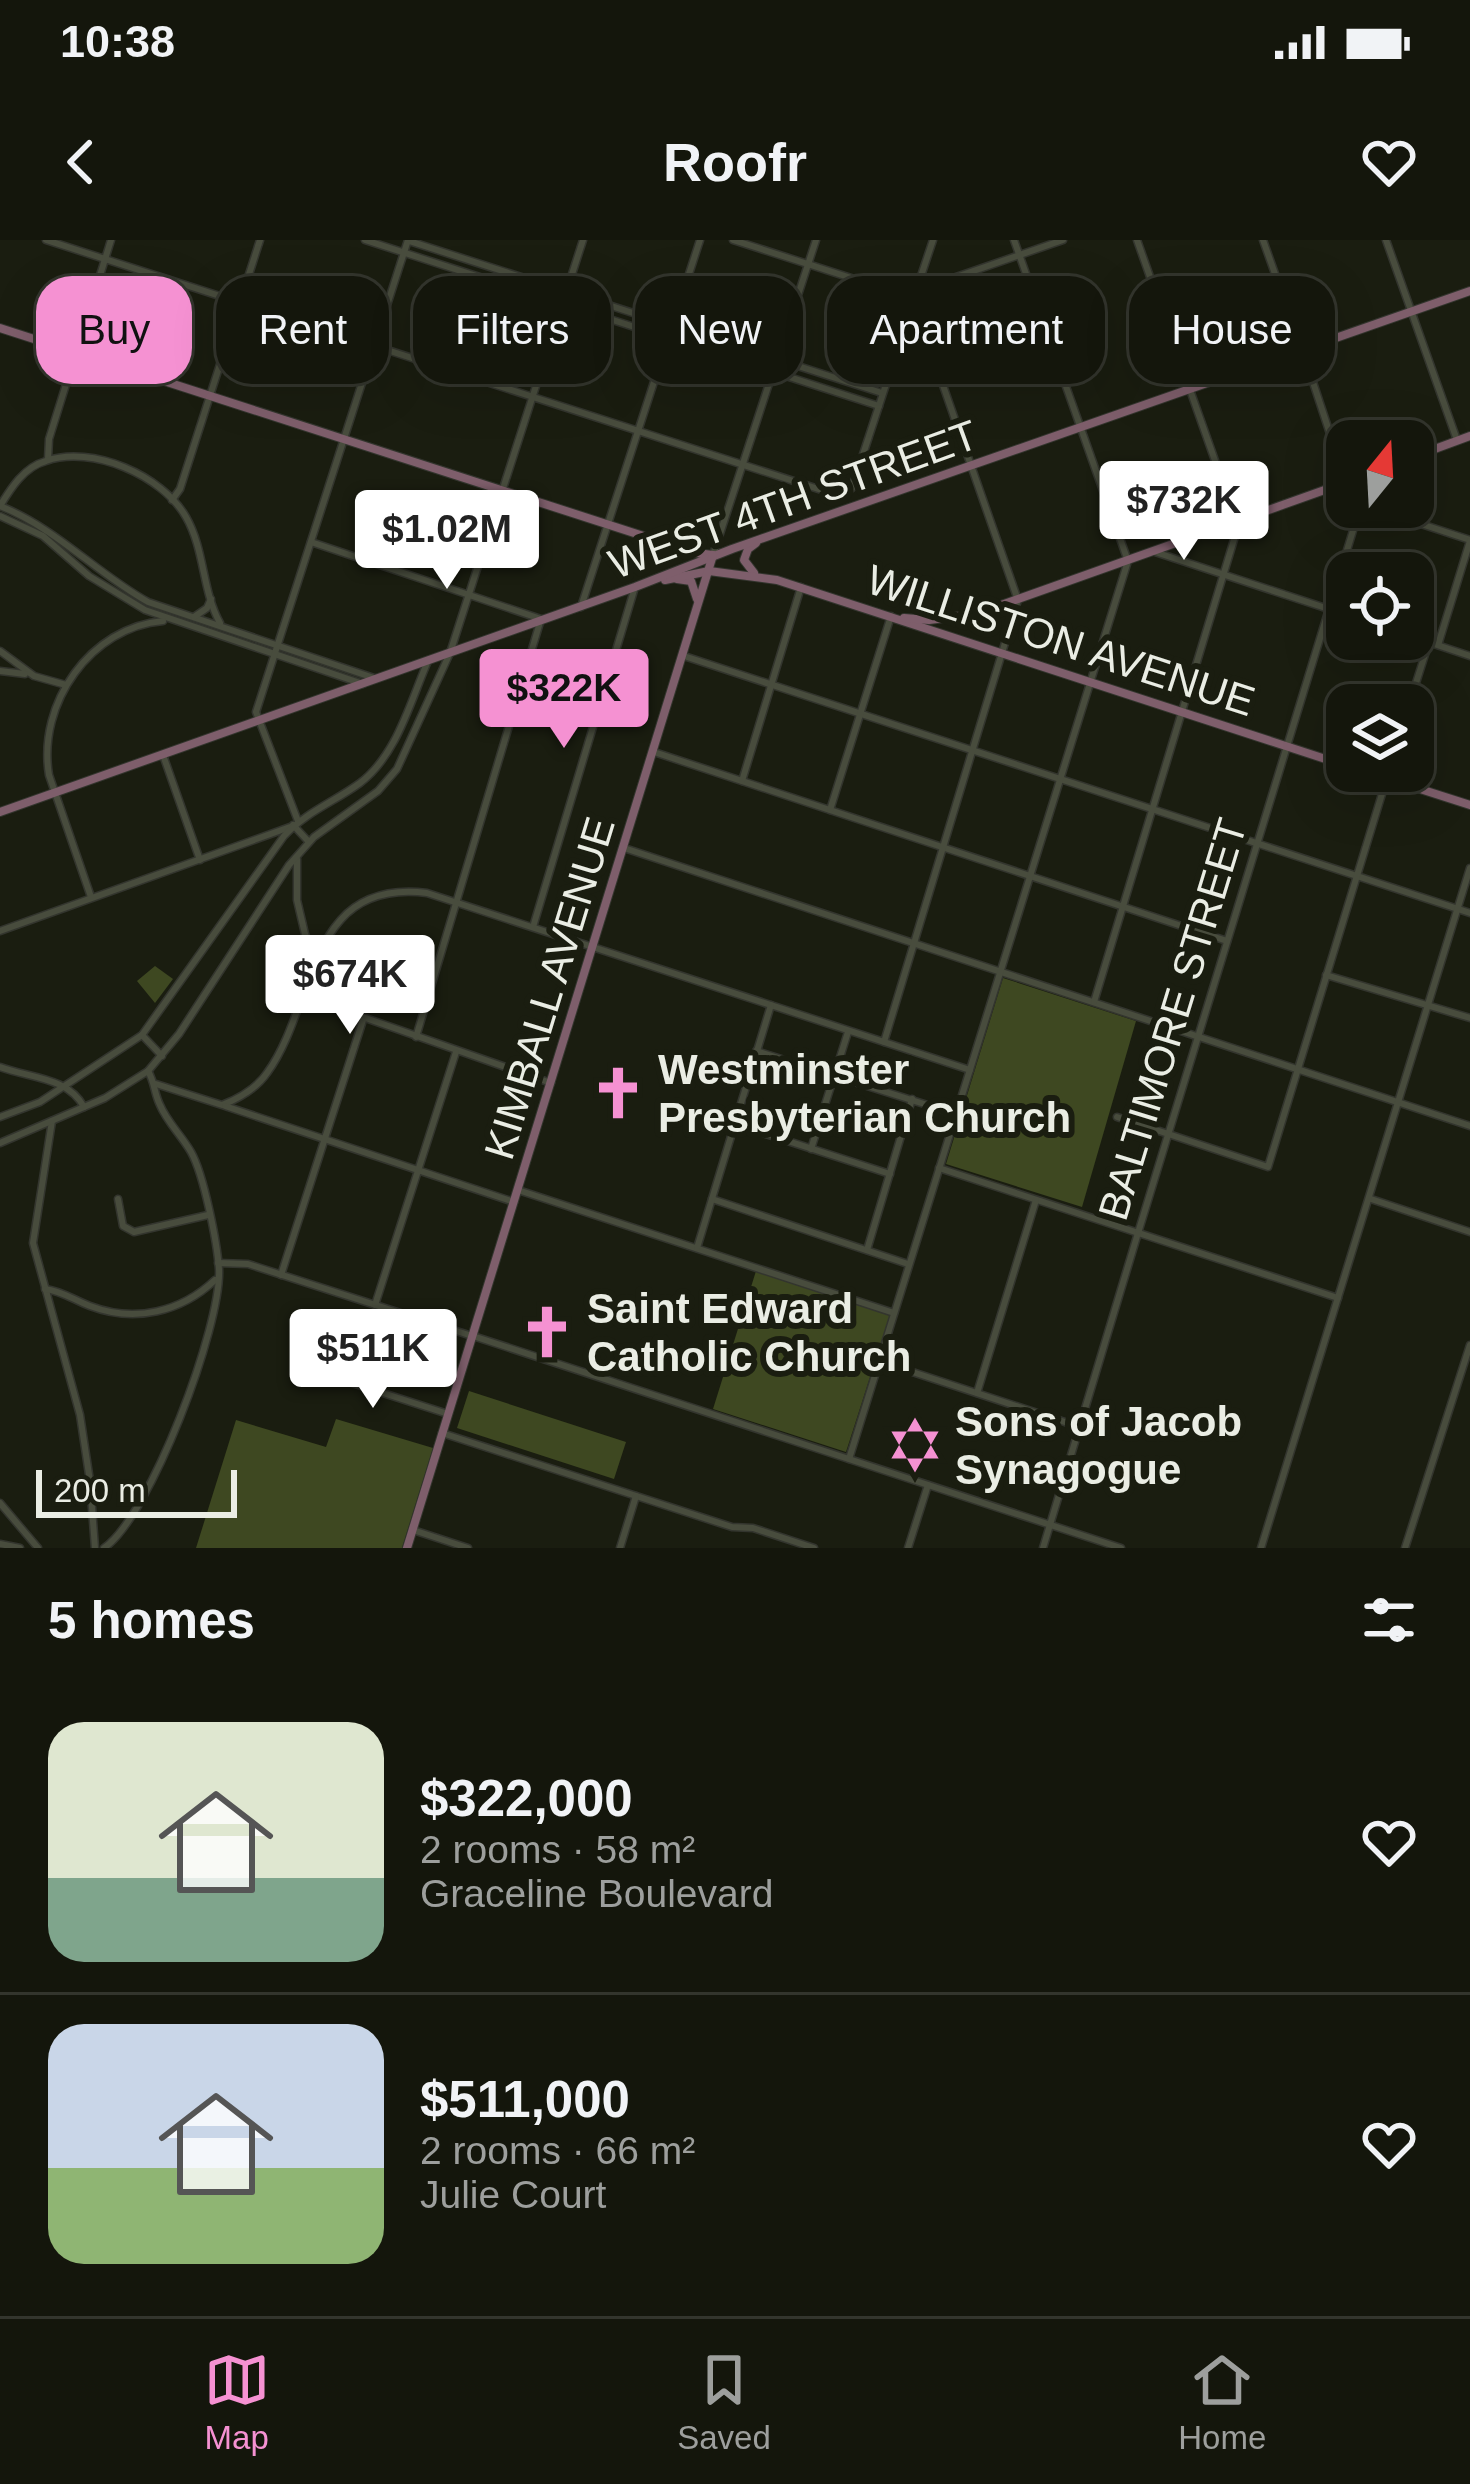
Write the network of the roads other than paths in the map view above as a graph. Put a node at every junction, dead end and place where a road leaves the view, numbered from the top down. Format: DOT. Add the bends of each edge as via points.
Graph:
graph roads {
  1 [pos="46,240"];
  2 [pos="112,240"];
  3 [pos="260,240"];
  4 [pos="365,240"];
  5 [pos="407,240"];
  6 [pos="583,240"];
  7 [pos="700,240"];
  8 [pos="734,240"];
  9 [pos="815,240"];
  10 [pos="932,240"];
  11 [pos="1014,240"];
  12 [pos="1063,240"];
  13 [pos="1137,240"];
  14 [pos="1263,240"];
  15 [pos="1386,240"];
  16 [pos="404,253"];
  17 [pos="1019,256"];
  18 [pos="105,259"];
  19 [pos="808,264"];
  20 [pos="100,276"];
  21 [pos="249,276"];
  22 [pos="475,276"];
  23 [pos="519,276"];
  24 [pos="571,276"];
  25 [pos="688,276"];
  26 [pos="844,276"];
  27 [pos="920,276"];
  28 [pos="963,276"];
  29 [pos="1276,276"];
  30 [pos="803,280"];
  31 [pos="1470,291"];
  32 [pos="216,295"];
  33 [pos="389,300"];
  34 [pos="1412,313"];
  35 [pos="0,328"];
  36 [pos="36,339"];
  37 [pos="1335,341"];
  38 [pos="389,351"];
  39 [pos="803,367"];
  40 [pos="216,377"];
  41 [pos="803,381"];
  42 [pos="66,384"];
  43 [pos="176,384"];
  44 [pos="362,384"];
  45 [pos="536,384"];
  46 [pos="653,384"];
  47 [pos="770,384"];
  48 [pos="886,384"];
  49 [pos="944,384"];
  50 [pos="1214,384"];
  51 [pos="1314,384"];
  52 [pos="1192,392"];
  53 [pos="883,393"];
  54 [pos="210,395"];
  55 [pos="532,397"];
  56 [pos="879,406"];
  57 [pos="1326,420"];
  58 [pos="1079,430"];
  59 [pos="638,432"];
  60 [pos="1470,436"];
  61 [pos="344,439"];
  62 [pos="1457,440"];
  63 [pos="1434,449"];
  64 [pos="48,460"];
  65 [pos="744,466"];
  66 [pos="973,467"];
  67 [pos="1326,489"];
  68 [pos="502,490"];
  69 [pos="172,500"];
  70 [pos="0,506"];
  71 [pos="0,516"];
  72 [pos="1236,520"];
  73 [pos="608,524"];
  74 [pos="1433,528"];
  75 [pos="766,537"];
  76 [pos="1470,540"];
  77 [pos="310,542"];
  78 [pos="1155,552"];
  79 [pos="713,555"];
  80 [pos="1128,561"];
  81 [pos="709,571"];
  82 [pos="755,574"];
  83 [pos="1224,576"];
  84 [pos="670,579"];
  85 [pos="634,587"];
  86 [pos="802,587"];
  87 [pos="468,594"];
  88 [pos="211,598"];
  89 [pos="1018,600"];
  90 [pos="136,606"];
  91 [pos="581,607"];
  92 [pos="1326,608"];
  93 [pos="696,614"];
  94 [pos="891,616"];
  95 [pos="194,617"];
  96 [pos="541,619"];
  97 [pos="1326,619"];
  98 [pos="173,621"];
  99 [pos="222,626"];
  100 [pos="135,627"];
  101 [pos="1434,641"];
  102 [pos="1434,644"];
  103 [pos="276,650"];
  104 [pos="0,652"];
  105 [pos="450,653"];
  106 [pos="1003,655"];
  107 [pos="684,656"];
  108 [pos="1470,656"];
  109 [pos="428,661"];
  110 [pos="0,671"];
  111 [pos="34,676"];
  112 [pos="377,679"];
  113 [pos="1090,682"];
  114 [pos="364,684"];
  115 [pos="66,685"];
  116 [pos="771,685"];
  117 [pos="1182,712"];
  118 [pos="860,714"];
  119 [pos="260,719"];
  120 [pos="1286,746"];
  121 [pos="973,750"];
  122 [pos="654,752"];
  123 [pos="163,755"];
  124 [pos="1326,759"];
  125 [pos="1060,779"];
  126 [pos="742,781"];
  127 [pos="1383,792"];
  128 [pos="1434,792"];
  129 [pos="53,793"];
  130 [pos="1470,805"];
  131 [pos="1153,809"];
  132 [pos="830,810"];
  133 [pos="0,812"];
  134 [pos="295,824"];
  135 [pos="309,842"];
  136 [pos="1256,843"];
  137 [pos="624,848"];
  138 [pos="943,848"];
  139 [pos="297,855"];
  140 [pos="200,860"];
  141 [pos="1470,868"];
  142 [pos="1357,875"];
  143 [pos="1030,876"];
  144 [pos="92,897"];
  145 [pos="458,903"];
  146 [pos="1123,907"];
  147 [pos="1456,908"];
  148 [pos="1470,913"];
  149 [pos="533,927"];
  150 [pos="0,931"];
  151 [pos="1227,941"];
  152 [pos="914,943"];
  153 [pos="593,946"];
  154 [pos="315,956"];
  155 [pos="1000,971"];
  156 [pos="1326,975"];
  157 [pos="1094,1002"];
  158 [pos="771,1005"];
  159 [pos="1430,1005"];
  160 [pos="1470,1018"];
  161 [pos="363,1020"];
  162 [pos="849,1030"];
  163 [pos="142,1035"];
  164 [pos="1198,1036"];
  165 [pos="416,1037"];
  166 [pos="884,1042"];
  167 [pos="756,1051"];
  168 [pos="456,1052"];
  169 [pos="162,1056"];
  170 [pos="0,1067"];
  171 [pos="1297,1069"];
  172 [pos="970,1070"];
  173 [pos="148,1071"];
  174 [pos="835,1076"];
  175 [pos="551,1083"];
  176 [pos="156,1084"];
  177 [pos="66,1085"];
  178 [pos="912,1100"];
  179 [pos="1400,1103"];
  180 [pos="222,1105"];
  181 [pos="84,1107"];
  182 [pos="956,1114"];
  183 [pos="0,1117"];
  184 [pos="1117,1118"];
  185 [pos="52,1121"];
  186 [pos="735,1124"];
  187 [pos="1470,1126"];
  188 [pos="1167,1135"];
  189 [pos="326,1139"];
  190 [pos="0,1143"];
  191 [pos="811,1149"];
  192 [pos="939,1168"];
  193 [pos="417,1170"];
  194 [pos="890,1174"];
  195 [pos="518,1190"];
  196 [pos="118,1199"];
  197 [pos="712,1199"];
  198 [pos="1371,1199"];
  199 [pos="1036,1200"];
  200 [pos="514,1202"];
  201 [pos="208,1215"];
  202 [pos="1470,1232"];
  203 [pos="1138,1233"];
  204 [pos="697,1248"];
  205 [pos="867,1250"];
  206 [pos="218,1263"];
  207 [pos="909,1264"];
  208 [pos="280,1274"];
  209 [pos="218,1278"];
  210 [pos="45,1289"];
  211 [pos="1338,1298"];
  212 [pos="375,1305"];
  213 [pos="894,1313"];
  214 [pos="473,1336"];
  215 [pos="1470,1346"];
  216 [pos="879,1361"];
  217 [pos="305,1372"];
  218 [pos="977,1393"];
  219 [pos="448,1414"];
  220 [pos="1080,1427"];
  221 [pos="442,1433"];
  222 [pos="849,1459"];
  223 [pos="928,1485"];
  224 [pos="636,1496"];
  225 [pos="0,1503"];
  226 [pos="1050,1525"];
  227 [pos="413,1530"];
  228 [pos="0,1544"];
  229 [pos="20,1548"];
  230 [pos="38,1548"];
  231 [pos="95,1548"];
  232 [pos="104,1548"];
  233 [pos="407,1548"];
  234 [pos="468,1548"];
  235 [pos="620,1548"];
  236 [pos="814,1548"];
  237 [pos="908,1548"];
  238 [pos="1043,1548"];
  239 [pos="1121,1548"];
  240 [pos="1261,1548"];
  241 [pos="1406,1548"];
  1 -- 18 [label="street"];
  2 -- 18 [label="street"];
  3 -- 21 [label="street"];
  4 -- 16 [label="street"];
  5 -- 16 [label="street"];
  5 -- 23 [label="street"];
  6 -- 24 [label="street"];
  7 -- 25 [label="street"];
  8 -- 19 [label="street"];
  9 -- 19 [label="street, KIMBALL AVENUE"];
  10 -- 27 [label="street"];
  11 -- 17 [label="street"];
  12 -- 17 [label="street"];
  13 -- 52 [label="street"];
  14 -- 29 [label="street"];
  15 -- 34 [label="street"];
  16 -- 22 [label="street"];
  16 -- 33 [label="street"];
  17 -- 28 [label="street"];
  17 -- 58 [label="street"];
  18 -- 20 [label="street"];
  18 -- 32 [label="street"];
  19 -- 26 [label="street"];
  19 -- 30 [label="street, KIMBALL AVENUE"];
  31 -- 34 [label="main road, WEST 4TH STREET"];
  34 -- 37 [label="main road, WEST 4TH STREET"];
  34 -- 62 [label="street"];
  35 -- 36 [label="main road"];
  38 -- 55 [label="street"];
  39 -- 53 [label="street"];
  40 -- 54 [label="street"];
  41 -- 56 [label="street"];
  42 -- 64 [label="street"];
  43 -- 54 [label="main road"];
  44 -- 61 [label="street"];
  45 -- 55 [label="street"];
  46 -- 59 [label="street"];
  47 -- 65 [label="street, KIMBALL AVENUE"];
  48 -- 53 [label="street"];
  49 -- 66 [label="street"];
  50 -- 52 [label="main road, WEST 4TH STREET"];
  51 -- 57 [label="street"];
  52 -- 58 [label="main road, WEST 4TH STREET"];
  52 -- 72 [label="street"];
  53 -- 56 [label="street"];
  54 -- 61 [label="main road"];
  54 -- 69 [label="street"];
  55 -- 59 [label="street"];
  55 -- 68 [label="street"];
  56 -- 65 [label="street" via="846,494"];
  58 -- 66 [label="main road, WEST 4TH STREET"];
  58 -- 80 [label="street"];
  59 -- 65 [label="street"];
  59 -- 73 [label="street"];
  60 -- 62 [label="main road"];
  61 -- 68 [label="main road"];
  61 -- 77 [label="street"];
  62 -- 63 [label="main road"];
  64 -- 69 [label="street" via="122,467"];
  64 -- 70 [label="street" via="18,479"];
  65 -- 79 [label="street, KIMBALL AVENUE"];
  66 -- 75 [label="main road, WEST 4TH STREET"];
  66 -- 89 [label="street"];
  67 -- 72 [label="main road"];
  68 -- 73 [label="main road"];
  68 -- 87 [label="street"];
  69 -- 88 [label="street" via="196,541"];
  70 -- 95 [label="street" via="47,529 134,595"];
  71 -- 90 [label="street" via="43,536"];
  72 -- 78 [label="main road"];
  72 -- 83 [label="street"];
  73 -- 79 [label="main road"];
  73 -- 91 [label="street"];
  74 -- 76 [label="street"];
  75 -- 79 [label="main road, WEST 4TH STREET"];
  75 -- 82 [label="main road" via="745,555"];
  76 -- 101 [label="street"];
  77 -- 87 [label="street"];
  77 -- 103 [label="street"];
  78 -- 80 [label="main road"];
  78 -- 83 [label="street"];
  79 -- 81 [label="main road, KIMBALL AVENUE"];
  79 -- 85 [label="main road, WEST 4TH STREET"];
  80 -- 89 [label="main road"];
  80 -- 113 [label="street"];
  81 -- 82 [label="main road, WILLISTON AVENUE"];
  81 -- 84 [label="main road, WILLISTON AVENUE"];
  81 -- 93 [label="main road, KIMBALL AVENUE"];
  82 -- 86 [label="main road, WILLISTON AVENUE"];
  83 -- 92 [label="street"];
  83 -- 117 [label="street"];
  84 -- 85 [label="main road, WILLISTON AVENUE"];
  84 -- 93 [label="main road" via="694,585"];
  85 -- 91 [label="main road, WEST 4TH STREET"];
  85 -- 149 [label="street"];
  86 -- 94 [label="main road, WILLISTON AVENUE"];
  86 -- 116 [label="street"];
  87 -- 96 [label="street"];
  87 -- 105 [label="street"];
  88 -- 95 [label="street"];
  88 -- 99 [label="street"];
  89 -- 94 [label="main road" via="946,619"];
  89 -- 106 [label="street"];
  90 -- 98 [label="street"];
  90 -- 100 [label="street"];
  91 -- 96 [label="main road, WEST 4TH STREET"];
  93 -- 107 [label="main road, KIMBALL AVENUE"];
  94 -- 106 [label="main road, WILLISTON AVENUE"];
  94 -- 118 [label="street"];
  95 -- 98 [label="street"];
  95 -- 99 [label="street"];
  96 -- 105 [label="main road, WEST 4TH STREET"];
  96 -- 145 [label="street"];
  97 -- 120 [label="street, BALTIMORE STREET"];
  98 -- 100 [label="street"];
  98 -- 103 [label="street"];
  99 -- 103 [label="street"];
  100 -- 115 [label="street" via="89,655"];
  102 -- 108 [label="street"];
  103 -- 112 [label="street"];
  103 -- 114 [label="street"];
  103 -- 119 [label="street"];
  104 -- 111 [label="street"];
  105 -- 109 [label="main road, WEST 4TH STREET"];
  105 -- 135 [label="street" via="391,778"];
  106 -- 113 [label="main road, WILLISTON AVENUE"];
  106 -- 121 [label="street"];
  107 -- 116 [label="street"];
  107 -- 122 [label="main road, KIMBALL AVENUE"];
  109 -- 112 [label="main road, WEST 4TH STREET"];
  109 -- 134 [label="street" via="379,765"];
  110 -- 111 [label="street"];
  111 -- 115 [label="street"];
  112 -- 114 [label="main road, WEST 4TH STREET"];
  113 -- 117 [label="main road, WILLISTON AVENUE"];
  113 -- 125 [label="street"];
  114 -- 119 [label="main road, WEST 4TH STREET"];
  115 -- 129 [label="street" via="46,755"];
  116 -- 118 [label="street"];
  116 -- 126 [label="street"];
  117 -- 120 [label="main road, WILLISTON AVENUE"];
  117 -- 131 [label="street"];
  118 -- 121 [label="street"];
  118 -- 132 [label="street"];
  119 -- 123 [label="main road, WEST 4TH STREET"];
  119 -- 134 [label="street"];
  120 -- 124 [label="main road, WILLISTON AVENUE"];
  120 -- 136 [label="street, BALTIMORE STREET"];
  121 -- 125 [label="street"];
  121 -- 138 [label="street"];
  122 -- 126 [label="street"];
  122 -- 137 [label="main road, KIMBALL AVENUE"];
  123 -- 129 [label="main road, WEST 4TH STREET"];
  123 -- 140 [label="street"];
  125 -- 131 [label="street"];
  125 -- 143 [label="street"];
  126 -- 132 [label="street"];
  127 -- 142 [label="street"];
  128 -- 130 [label="main road"];
  129 -- 133 [label="main road, WEST 4TH STREET"];
  129 -- 144 [label="street"];
  131 -- 136 [label="street"];
  131 -- 146 [label="street"];
  132 -- 138 [label="street"];
  134 -- 135 [label="street"];
  134 -- 140 [label="street"];
  134 -- 163 [label="street"];
  135 -- 139 [label="street"];
  136 -- 142 [label="street"];
  136 -- 151 [label="street, BALTIMORE STREET"];
  137 -- 152 [label="street"];
  137 -- 153 [label="main road, KIMBALL AVENUE"];
  138 -- 143 [label="street"];
  138 -- 152 [label="street"];
  139 -- 154 [label="street" via="298,912"];
  139 -- 169 [label="street"];
  140 -- 144 [label="street"];
  141 -- 147 [label="street"];
  142 -- 147 [label="street"];
  142 -- 156 [label="street"];
  143 -- 146 [label="street"];
  143 -- 155 [label="street"];
  144 -- 150 [label="street"];
  145 -- 149 [label="street"];
  145 -- 154 [label="street" via="395,892 365,902"];
  145 -- 165 [label="street"];
  146 -- 151 [label="street"];
  146 -- 157 [label="street"];
  147 -- 148 [label="street"];
  147 -- 159 [label="street"];
  149 -- 153 [label="street"];
  151 -- 164 [label="street, BALTIMORE STREET"];
  152 -- 155 [label="street"];
  152 -- 166 [label="street"];
  153 -- 158 [label="street"];
  153 -- 175 [label="main road, KIMBALL AVENUE"];
  154 -- 161 [label="street"];
  154 -- 180 [label="street" via="268,1071"];
  155 -- 157 [label="street"];
  155 -- 172 [label="street"];
  156 -- 159 [label="street"];
  156 -- 171 [label="street"];
  157 -- 164 [label="street"];
  158 -- 162 [label="street"];
  158 -- 167 [label="street"];
  159 -- 160 [label="street"];
  159 -- 179 [label="street"];
  161 -- 165 [label="street"];
  161 -- 189 [label="street"];
  162 -- 166 [label="street"];
  162 -- 174 [label="street"];
  163 -- 169 [label="street"];
  163 -- 177 [label="street"];
  164 -- 171 [label="street"];
  164 -- 188 [label="street, BALTIMORE STREET"];
  165 -- 168 [label="street"];
  166 -- 172 [label="street"];
  167 -- 174 [label="street"];
  167 -- 186 [label="street"];
  168 -- 175 [label="street"];
  168 -- 193 [label="street"];
  169 -- 173 [label="street"];
  170 -- 177 [label="street"];
  171 -- 179 [label="street"];
  171 -- 188 [label="street" via="1268,1167"];
  172 -- 182 [label="street"];
  173 -- 176 [label="street"];
  173 -- 181 [label="street"];
  174 -- 178 [label="street"];
  174 -- 191 [label="street"];
  175 -- 195 [label="main road, KIMBALL AVENUE"];
  176 -- 180 [label="street"];
  176 -- 201 [label="street" via="196,1163"];
  177 -- 181 [label="street"];
  177 -- 183 [label="street"];
  178 -- 182 [label="street"];
  178 -- 194 [label="street"];
  179 -- 187 [label="street"];
  179 -- 198 [label="street"];
  180 -- 189 [label="street"];
  181 -- 185 [label="street"];
  182 -- 192 [label="street"];
  184 -- 188 [label="street"];
  185 -- 190 [label="street"];
  185 -- 210 [label="street" via="33,1232"];
  186 -- 191 [label="street"];
  186 -- 197 [label="street"];
  188 -- 203 [label="street, BALTIMORE STREET"];
  189 -- 193 [label="street"];
  189 -- 208 [label="street"];
  191 -- 194 [label="street"];
  192 -- 199 [label="street"];
  192 -- 207 [label="street"];
  193 -- 200 [label="street"];
  193 -- 212 [label="street"];
  194 -- 205 [label="street"];
  195 -- 200 [label="main road, KIMBALL AVENUE"];
  195 -- 204 [label="street"];
  196 -- 201 [label="street" via="123,1226 134,1232"];
  197 -- 204 [label="street"];
  197 -- 205 [label="street"];
  198 -- 202 [label="street"];
  198 -- 211 [label="street"];
  199 -- 203 [label="street"];
  199 -- 218 [label="street"];
  200 -- 214 [label="main road, KIMBALL AVENUE"];
  201 -- 206 [label="street"];
  203 -- 211 [label="street"];
  203 -- 220 [label="street, BALTIMORE STREET"];
  204 -- 213 [label="street"];
  205 -- 207 [label="street"];
  206 -- 208 [label="street"];
  206 -- 209 [label="street"];
  207 -- 213 [label="street"];
  208 -- 212 [label="street"];
  209 -- 210 [label="street" via="189,1301 140,1314"];
  209 -- 232 [label="street" via="166,1449 130,1523"];
  210 -- 231 [label="street" via="80,1415"];
  211 -- 240 [label="street"];
  212 -- 214 [label="street"];
  213 -- 216 [label="street"];
  214 -- 219 [label="main road, KIMBALL AVENUE"];
  214 -- 222 [label="street"];
  215 -- 241 [label="street"];
  216 -- 218 [label="street"];
  216 -- 222 [label="street"];
  217 -- 219 [label="street"];
  218 -- 220 [label="street"];
  219 -- 221 [label="main road, KIMBALL AVENUE"];
  220 -- 226 [label="street, BALTIMORE STREET"];
  221 -- 224 [label="street"];
  221 -- 227 [label="main road, KIMBALL AVENUE"];
  222 -- 223 [label="street"];
  223 -- 226 [label="street"];
  223 -- 237 [label="street"];
  224 -- 235 [label="street"];
  224 -- 236 [label="street"];
  225 -- 230 [label="street"];
  226 -- 238 [label="street, BALTIMORE STREET"];
  226 -- 239 [label="street"];
  227 -- 233 [label="main road, KIMBALL AVENUE"];
  227 -- 234 [label="street"];
  228 -- 229 [label="street"];
}
